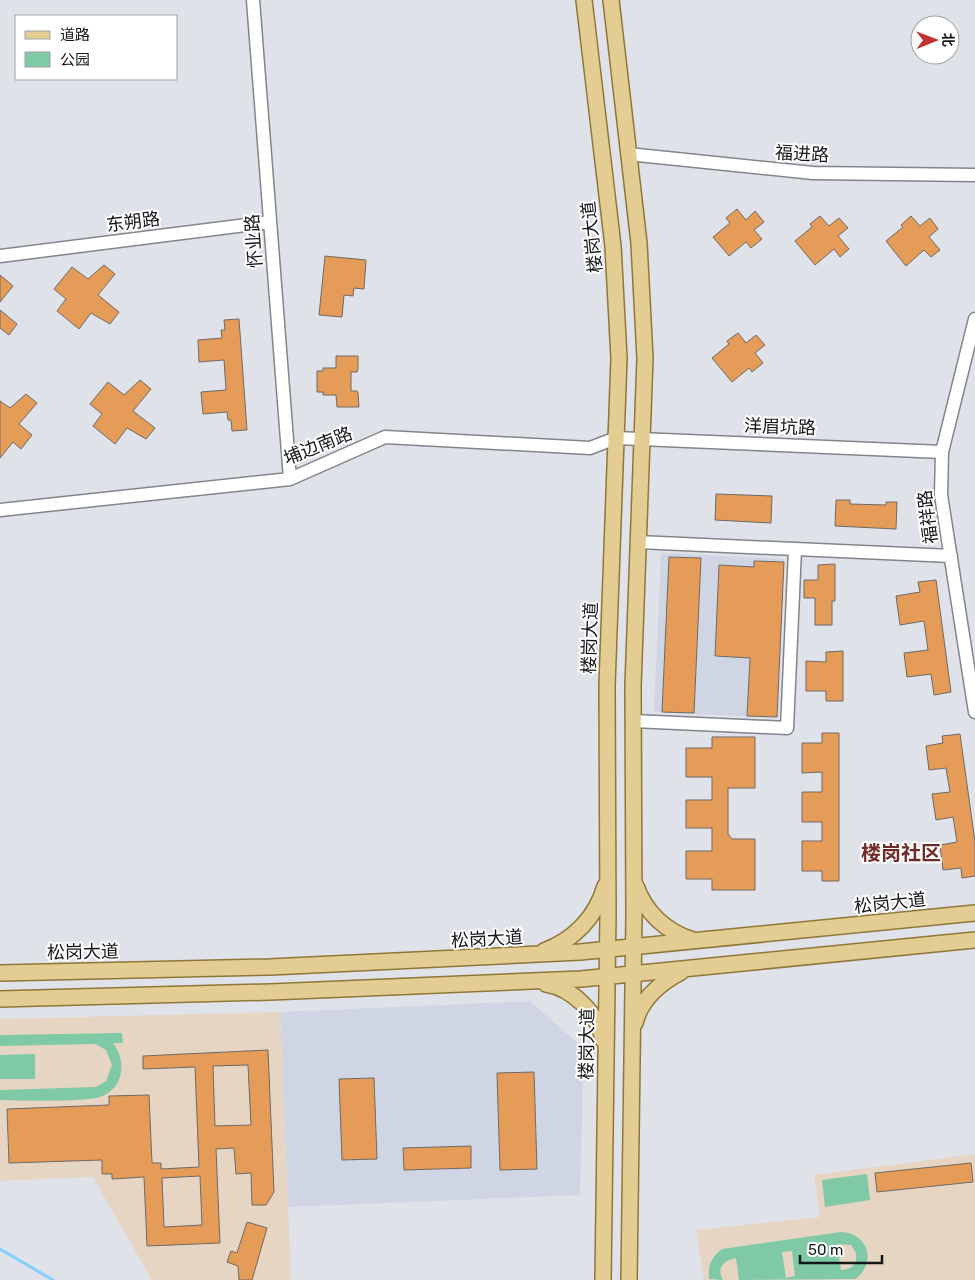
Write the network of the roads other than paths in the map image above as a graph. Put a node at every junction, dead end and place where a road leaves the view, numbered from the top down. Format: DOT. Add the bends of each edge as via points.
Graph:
graph roads {
  1 [pos="253,0"];
  2 [pos="584,0"];
  3 [pos="610,0"];
  4 [pos="628,154"];
  5 [pos="975,175"];
  6 [pos="270,222"];
  7 [pos="0,256"];
  8 [pos="975,319"];
  9 [pos="616,438"];
  10 [pos="642,439"];
  11 [pos="942,452"];
  12 [pos="290,479"];
  13 [pos="0,510"];
  14 [pos="638,542"];
  15 [pos="795,549"];
  16 [pos="950,556"];
  17 [pos="975,712"];
  18 [pos="633,721"];
  19 [pos="608,878"];
  20 [pos="634,879"];
  21 [pos="975,913"];
  22 [pos="975,940"];
  23 [pos="696,941"];
  24 [pos="634,947"];
  25 [pos="608,950"];
  26 [pos="530,955"];
  27 [pos="698,967"];
  28 [pos="0,973"];
  29 [pos="633,974"];
  30 [pos="607,976"];
  31 [pos="532,981"];
  32 [pos="0,998"];
  33 [pos="632,1052"];
  34 [pos="606,1053"];
  35 [pos="603,1280"];
  36 [pos="629,1280"];
  1 -- 6 [label="street, 怀业路"];
  2 -- 9 [label="main road, 楼岗大道" via="616,283 619,358"];
  3 -- 4 [label="main road"];
  4 -- 5 [label="street, 福进路" via="813,173"];
  4 -- 10 [label="main road" via="644,320"];
  6 -- 7 [label="street, 东朔路"];
  6 -- 12 [label="street, 怀业路"];
  8 -- 11 [label="street, 福祥路"];
  9 -- 10 [label="street, 洋眉坑路"];
  9 -- 12 [label="street, 埔边南路" via="590,448 385,437"];
  9 -- 19 [label="main road, 楼岗大道" via="607,686"];
  10 -- 11 [label="street, 洋眉坑路"];
  10 -- 14 [label="main road"];
  11 -- 16 [label="street, 福祥路" via="941,495"];
  12 -- 13 [label="street, 埔边南路"];
  14 -- 15 [label="street"];
  14 -- 18 [label="main road"];
  15 -- 16 [label="street"];
  15 -- 18 [label="street" via="787,728"];
  16 -- 17 [label="street, 福祥路"];
  18 -- 20 [label="main road"];
  19 -- 25 [label="main road, 楼岗大道"];
  19 -- 26 [label="main road" via="598,905 580,928 557,945"];
  20 -- 23 [label="main road" via="642,900 656,919 674,932"];
  20 -- 24 [label="main road"];
  21 -- 23 [label="main road, 松岗大道"];
  22 -- 27 [label="main road"];
  23 -- 24 [label="main road, 松岗大道"];
  24 -- 25 [label="main road, 松岗大道"];
  24 -- 29 [label="main road"];
  25 -- 26 [label="main road, 松岗大道"];
  25 -- 30 [label="main road, 楼岗大道"];
  26 -- 28 [label="main road, 松岗大道" via="270,967"];
  27 -- 29 [label="main road"];
  27 -- 33 [label="main road" via="667,979 649,997 636,1019"];
  29 -- 30 [label="main road"];
  29 -- 33 [label="main road"];
  30 -- 31 [label="main road"];
  30 -- 34 [label="main road, 楼岗大道"];
  31 -- 32 [label="main road" via="270,992"];
  31 -- 34 [label="main road" via="550,984 582,1003 598,1026"];
  33 -- 36 [label="main road"];
  34 -- 35 [label="main road, 楼岗大道"];
}
